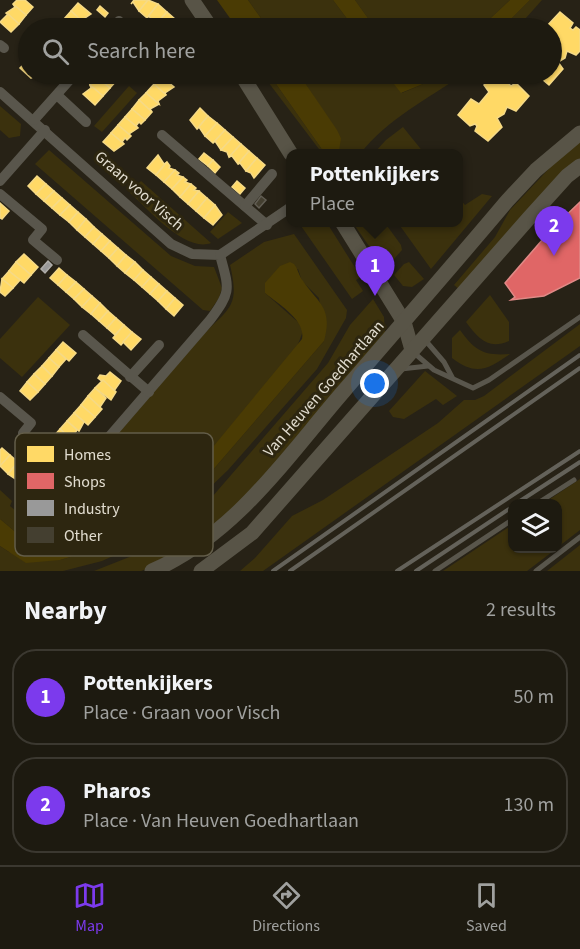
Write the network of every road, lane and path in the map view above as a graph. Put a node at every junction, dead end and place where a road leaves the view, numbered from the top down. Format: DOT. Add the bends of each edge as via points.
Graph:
graph roads {
  1 [pos="192,0"];
  2 [pos="204,18"];
  3 [pos="66,84"];
  4 [pos="248,84"];
  5 [pos="0,92"];
  6 [pos="57,95"];
  7 [pos="33,120"];
  8 [pos="86,122"];
  9 [pos="45,130"];
  10 [pos="580,133"];
  11 [pos="281,134"];
  12 [pos="162,135"];
  13 [pos="288,149"];
  14 [pos="296,149"];
  15 [pos="580,166"];
  16 [pos="272,174"];
  17 [pos="0,181"];
  18 [pos="0,194"];
  19 [pos="245,206"];
  20 [pos="286,211"];
  21 [pos="267,225"];
  22 [pos="345,227"];
  23 [pos="220,255"];
  24 [pos="57,260"];
  25 [pos="580,317"];
  26 [pos="404,322"];
  27 [pos="82,335"];
  28 [pos="423,338"];
  29 [pos="159,345"];
  30 [pos="412,350"];
  31 [pos="429,366"];
  32 [pos="394,371"];
  33 [pos="130,377"];
  34 [pos="452,377"];
  35 [pos="149,392"];
  36 [pos="0,397"];
  37 [pos="23,433"];
  38 [pos="113,433"];
  39 [pos="574,480"];
  40 [pos="546,499"];
  41 [pos="508,523"];
  42 [pos="213,535"];
  43 [pos="580,537"];
  44 [pos="181,556"];
  45 [pos="152,571"];
  46 [pos="201,571"];
  47 [pos="435,571"];
  48 [pos="536,571"];
  1 -- 2 [label="main road"];
  3 -- 6 [label="street"];
  4 -- 11 [label="main road"];
  5 -- 7 [label="street, Graan voor Visch"];
  6 -- 7 [label="street"];
  6 -- 8 [label="street"];
  7 -- 9 [label="street, Graan voor Visch"];
  9 -- 17 [label="street"];
  9 -- 23 [label="street, Graan voor Visch" via="171,244 192,254"];
  10 -- 26 [label="main road, Van Heuven Goedhartlaan" via="514,193"];
  11 -- 13 [label="main road"];
  11 -- 14 [label="main road"];
  12 -- 19 [label="street"];
  15 -- 28 [label="main road"];
  16 -- 19 [label="street"];
  18 -- 24 [label="street" via="42,229 33,240"];
  19 -- 21 [label="street"];
  20 -- 21 [label="street"];
  21 -- 23 [label="street"];
  22 -- 26 [label="main road"];
  23 -- 35 [label="street" via="228,285 226,299"];
  25 -- 34 [label="lane" via="489,381 473,388"];
  26 -- 28 [label="main road"];
  26 -- 30 [label="main road"];
  26 -- 42 [label="main road, Van Heuven Goedhartlaan" via="232,519"];
  27 -- 33 [label="street"];
  28 -- 30 [label="main road"];
  28 -- 34 [label="lane"];
  29 -- 33 [label="street"];
  30 -- 31 [label="lane"];
  30 -- 32 [label="main road"];
  31 -- 32 [label="lane"];
  31 -- 34 [label="lane"];
  32 -- 46 [label="main road" via="252,533"];
  33 -- 35 [label="street"];
  35 -- 38 [label="street"];
  36 -- 37 [label="street" via="31,423"];
  39 -- 40 [label="lane"];
  41 -- 47 [label="lane"];
  43 -- 48 [label="lane"];
  44 -- 45 [label="main road, Van Heuven Goedhartlaan"];
}
